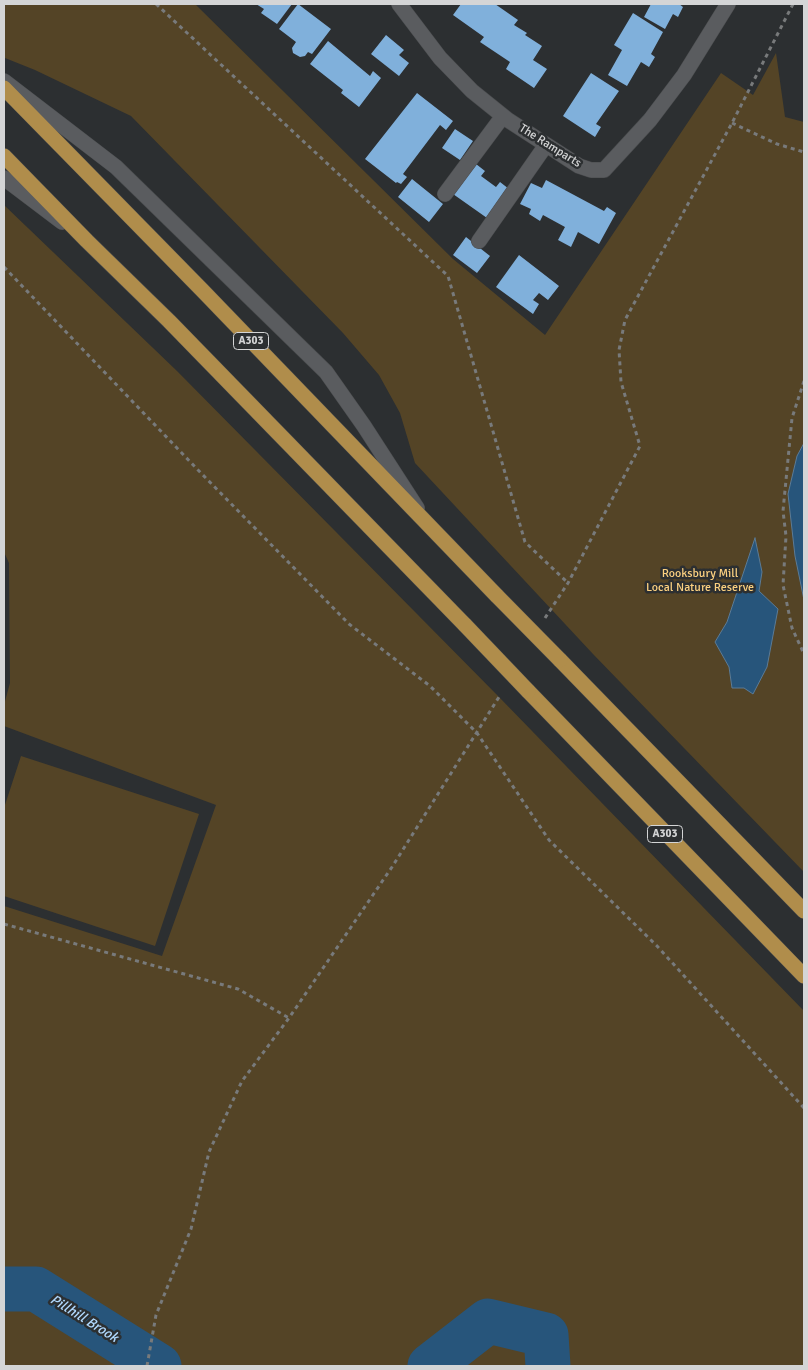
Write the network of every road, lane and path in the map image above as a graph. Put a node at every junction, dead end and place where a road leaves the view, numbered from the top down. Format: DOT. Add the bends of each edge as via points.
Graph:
graph roads {
  1 [pos="156,4"];
  2 [pos="399,4"];
  3 [pos="728,4"];
  4 [pos="792,4"];
  5 [pos="4,81"];
  6 [pos="4,88"];
  7 [pos="503,116"];
  8 [pos="732,122"];
  9 [pos="546,145"];
  10 [pos="804,152"];
  11 [pos="4,156"];
  12 [pos="4,178"];
  13 [pos="445,194"];
  14 [pos="87,241"];
  15 [pos="480,242"];
  16 [pos="4,267"];
  17 [pos="804,381"];
  18 [pos="428,524"];
  19 [pos="568,583"];
  20 [pos="544,620"];
  21 [pos="804,654"];
  22 [pos="498,697"];
  23 [pos="477,733"];
  24 [pos="804,911"];
  25 [pos="4,924"];
  26 [pos="804,976"];
  27 [pos="289,1018"];
  28 [pos="804,1108"];
  29 [pos="148,1366"];
  1 -- 19 [label="path" via="448,276 525,542"];
  2 -- 7 [label="street, The Ramparts" via="440,58 472,91"];
  3 -- 9 [label="street, The Ramparts" via="684,75 650,120 604,170 579,166"];
  4 -- 8 [label="path"];
  5 -- 18 [label="street" via="116,167 326,372"];
  6 -- 18 [label="highway, A303"];
  7 -- 9 [label="street, The Ramparts"];
  7 -- 13 [label="street"];
  8 -- 10 [label="path" via="777,144"];
  8 -- 19 [label="path" via="625,320 619,350 621,382 640,446"];
  9 -- 15 [label="street"];
  11 -- 14 [label="highway, A303"];
  12 -- 14 [label="street"];
  14 -- 26 [label="highway, A303, bridge"];
  16 -- 23 [label="path" via="349,624 430,686"];
  17 -- 21 [label="path" via="792,418 782,511 786,536 783,585 792,628"];
  18 -- 24 [label="highway, A303, bridge"];
  19 -- 20 [label="path"];
  22 -- 23 [label="path"];
  23 -- 27 [label="path" via="392,867"];
  23 -- 28 [label="path" via="549,840 657,946"];
  25 -- 27 [label="path" via="238,989"];
  27 -- 29 [label="path" via="242,1081 209,1152 191,1229 156,1315"];
}
